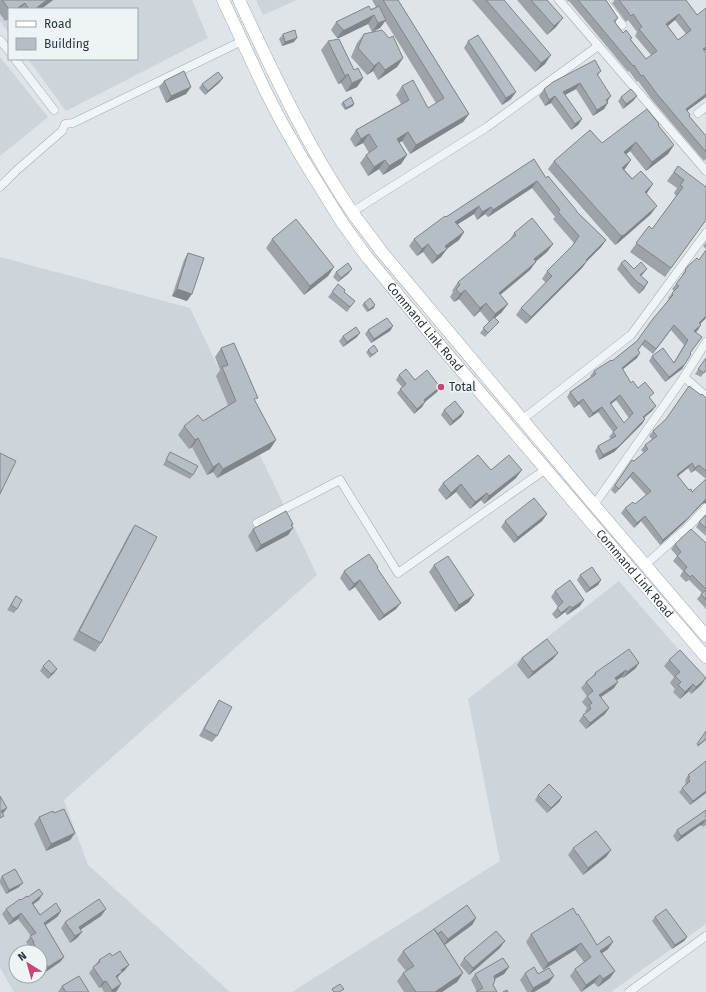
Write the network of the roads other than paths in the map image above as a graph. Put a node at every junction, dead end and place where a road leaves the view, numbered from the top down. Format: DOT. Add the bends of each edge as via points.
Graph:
graph roads {
  1 [pos="222,0"];
  2 [pos="239,0"];
  3 [pos="559,0"];
  4 [pos="603,0"];
  5 [pos="622,25"];
  6 [pos="0,40"];
  7 [pos="242,41"];
  8 [pos="598,46"];
  9 [pos="8,50"];
  10 [pos="16,60"];
  11 [pos="706,107"];
  12 [pos="54,110"];
  13 [pos="698,113"];
  14 [pos="706,170"];
  15 [pos="0,187"];
  16 [pos="352,212"];
  17 [pos="706,233"];
  18 [pos="706,342"];
  19 [pos="684,377"];
  20 [pos="706,396"];
  21 [pos="523,419"];
  22 [pos="546,469"];
  23 [pos="594,505"];
  24 [pos="706,508"];
  25 [pos="257,523"];
  26 [pos="645,565"];
  27 [pos="706,636"];
  28 [pos="706,657"];
  29 [pos="706,936"];
  30 [pos="629,992"];
  1 -- 7 [label="main road, Command Link Road"];
  2 -- 16 [label="main road, Command Link Road" via="303,130"];
  3 -- 8 [label="street"];
  4 -- 5 [label="street"];
  6 -- 9 [label="street"];
  7 -- 15 [label="street" via="66,124 62,131"];
  7 -- 22 [label="main road, Command Link Road" via="282,123 343,224 438,343"];
  8 -- 14 [label="street"];
  8 -- 16 [label="street" via="487,127"];
  10 -- 12 [label="street"];
  11 -- 13 [label="street"];
  16 -- 21 [label="main road, Command Link Road"];
  17 -- 21 [label="street" via="631,335"];
  18 -- 19 [label="street"];
  19 -- 20 [label="street"];
  19 -- 23 [label="street"];
  21 -- 23 [label="main road, Command Link Road"];
  22 -- 25 [label="street" via="398,573 340,480"];
  22 -- 28 [label="main road, Command Link Road"];
  23 -- 26 [label="main road, Command Link Road"];
  24 -- 26 [label="street" via="690,529"];
  26 -- 27 [label="main road, Command Link Road"];
  29 -- 30 [label="street"];
}
